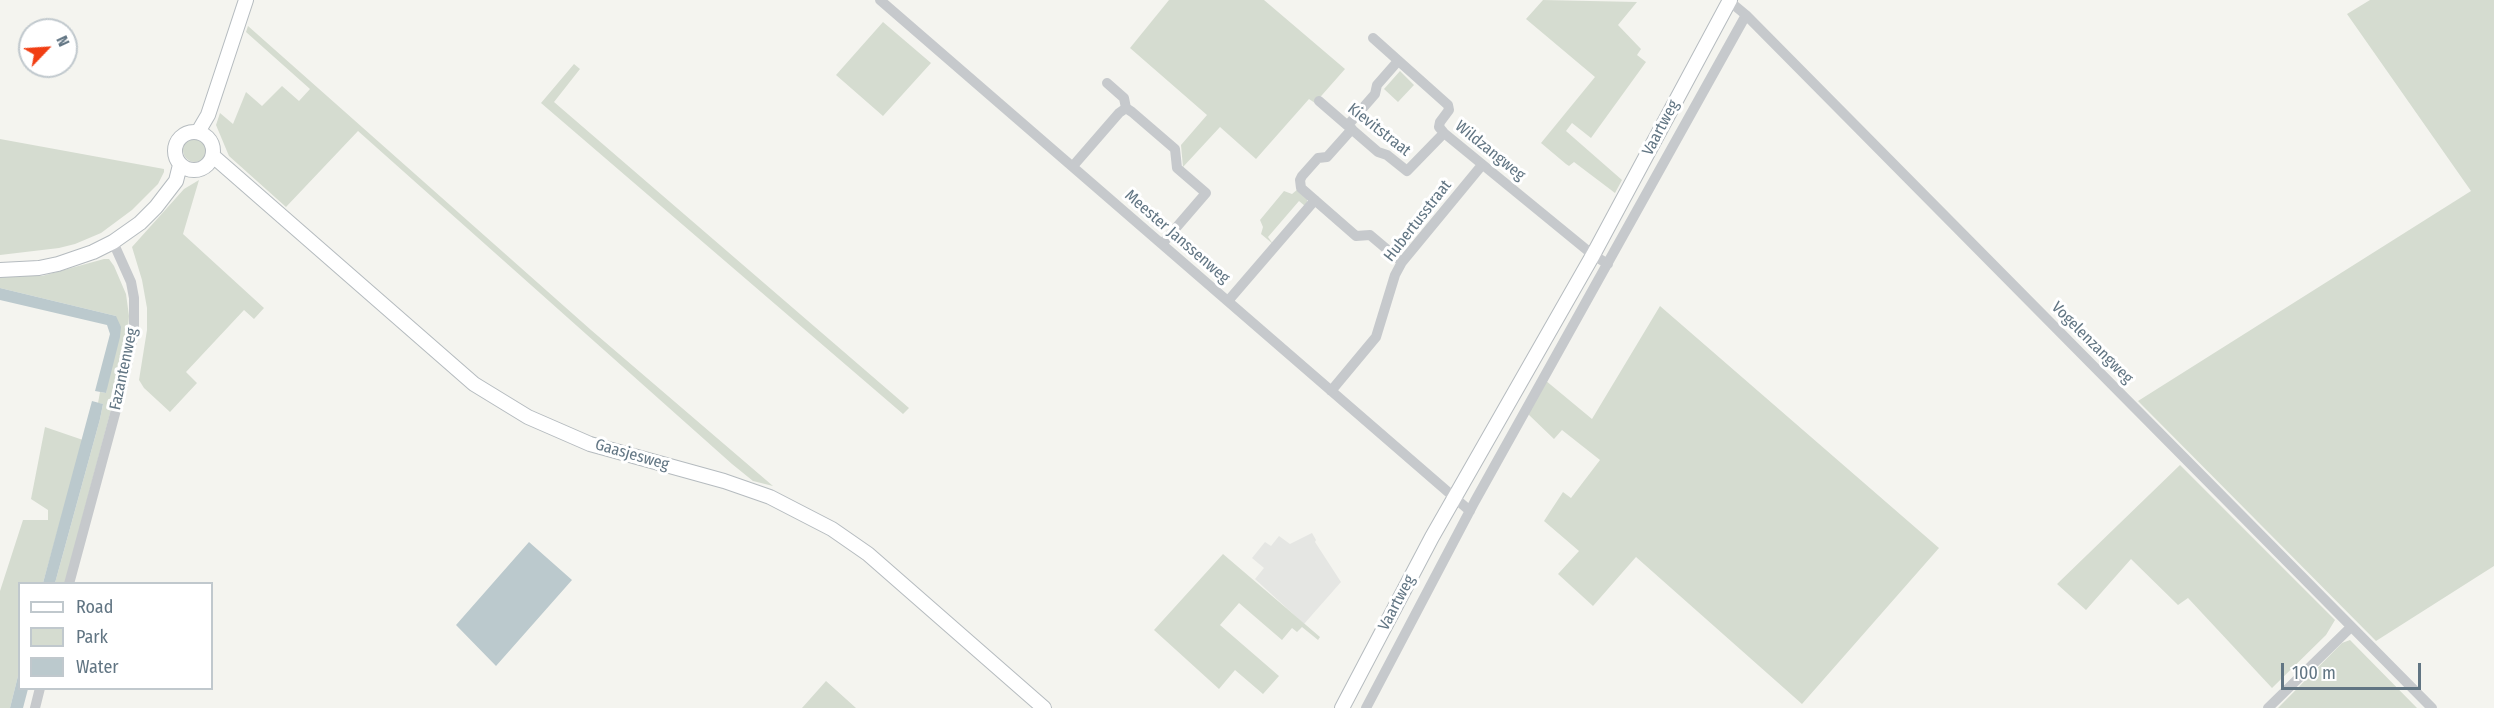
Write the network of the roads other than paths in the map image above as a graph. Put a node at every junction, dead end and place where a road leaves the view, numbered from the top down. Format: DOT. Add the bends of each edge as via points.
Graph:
graph roads {
  1 [pos="246,0"];
  2 [pos="880,0"];
  3 [pos="1729,1"];
  4 [pos="1746,15"];
  5 [pos="1373,38"];
  6 [pos="1398,61"];
  7 [pos="1107,83"];
  8 [pos="1319,101"];
  9 [pos="1126,108"];
  10 [pos="1350,127"];
  11 [pos="1444,133"];
  12 [pos="202,134"];
  13 [pos="210,160"];
  14 [pos="1482,165"];
  15 [pos="1073,166"];
  16 [pos="185,167"];
  17 [pos="1315,200"];
  18 [pos="113,242"];
  19 [pos="1162,244"];
  20 [pos="1593,255"];
  21 [pos="1402,262"];
  22 [pos="1608,264"];
  23 [pos="0,270"];
  24 [pos="1228,301"];
  25 [pos="1331,391"];
  26 [pos="1454,498"];
  27 [pos="1470,511"];
  28 [pos="70,582"];
  29 [pos="2351,627"];
  30 [pos="40,690"];
  31 [pos="35,708"];
  32 [pos="1044,708"];
  33 [pos="1342,708"];
  34 [pos="1366,708"];
  35 [pos="2268,708"];
  36 [pos="2432,708"];
  1 -- 12 [label="main road" via="208,115 209,125"];
  2 -- 15 [label="street, Meester Janssenweg"];
  3 -- 4 [label="street, Vogelenzangweg"];
  3 -- 20 [label="main road, Vaartweg"];
  4 -- 22 [label="street, Vaartweg"];
  4 -- 29 [label="street, Vogelenzangweg"];
  5 -- 6 [label="street, Wildzangweg"];
  6 -- 10 [label="street"];
  6 -- 11 [label="street, Wildzangweg" via="1448,105 1439,127"];
  7 -- 9 [label="street" via="1124,98"];
  8 -- 10 [label="street, Kievitstraat"];
  9 -- 15 [label="street"];
  9 -- 19 [label="street" via="1175,149 1177,168 1206,193"];
  10 -- 11 [label="street, Kievitstraat" via="1407,171"];
  10 -- 17 [label="street" via="1327,157 1318,158 1302,176 1304,191"];
  11 -- 14 [label="street, Wildzangweg"];
  12 -- 13 [label="main road" via="212,146"];
  12 -- 16 [label="main road" via="188,133 177,143 175,151"];
  13 -- 16 [label="main road" via="199,170"];
  13 -- 32 [label="main road, Gaasjesweg" via="234,176 474,384 528,417 590,444 724,481 761,494 832,529 868,554"];
  14 -- 20 [label="street, Wildzangweg"];
  14 -- 21 [label="street, Hubertusstraat"];
  15 -- 19 [label="street, Meester Janssenweg"];
  16 -- 18 [label="main road" via="156,207"];
  17 -- 21 [label="street" via="1356,236 1370,235"];
  17 -- 24 [label="street"];
  18 -- 23 [label="main road" via="58,264"];
  18 -- 28 [label="street, Fazantenweg" via="131,282 134,331"];
  19 -- 24 [label="street, Meester Janssenweg"];
  20 -- 22 [label="street"];
  20 -- 26 [label="main road, Vaartweg"];
  21 -- 25 [label="street, Hubertusstraat" via="1376,337"];
  22 -- 27 [label="street, Vaartweg"];
  24 -- 25 [label="street, Meester Janssenweg"];
  25 -- 26 [label="street, Meester Janssenweg"];
  26 -- 27 [label="street"];
  26 -- 33 [label="main road, Vaartweg"];
  27 -- 34 [label="street, Vaartweg"];
  29 -- 35 [label="street"];
  29 -- 36 [label="street, Vogelenzangweg"];
  30 -- 31 [label="street"];
}
